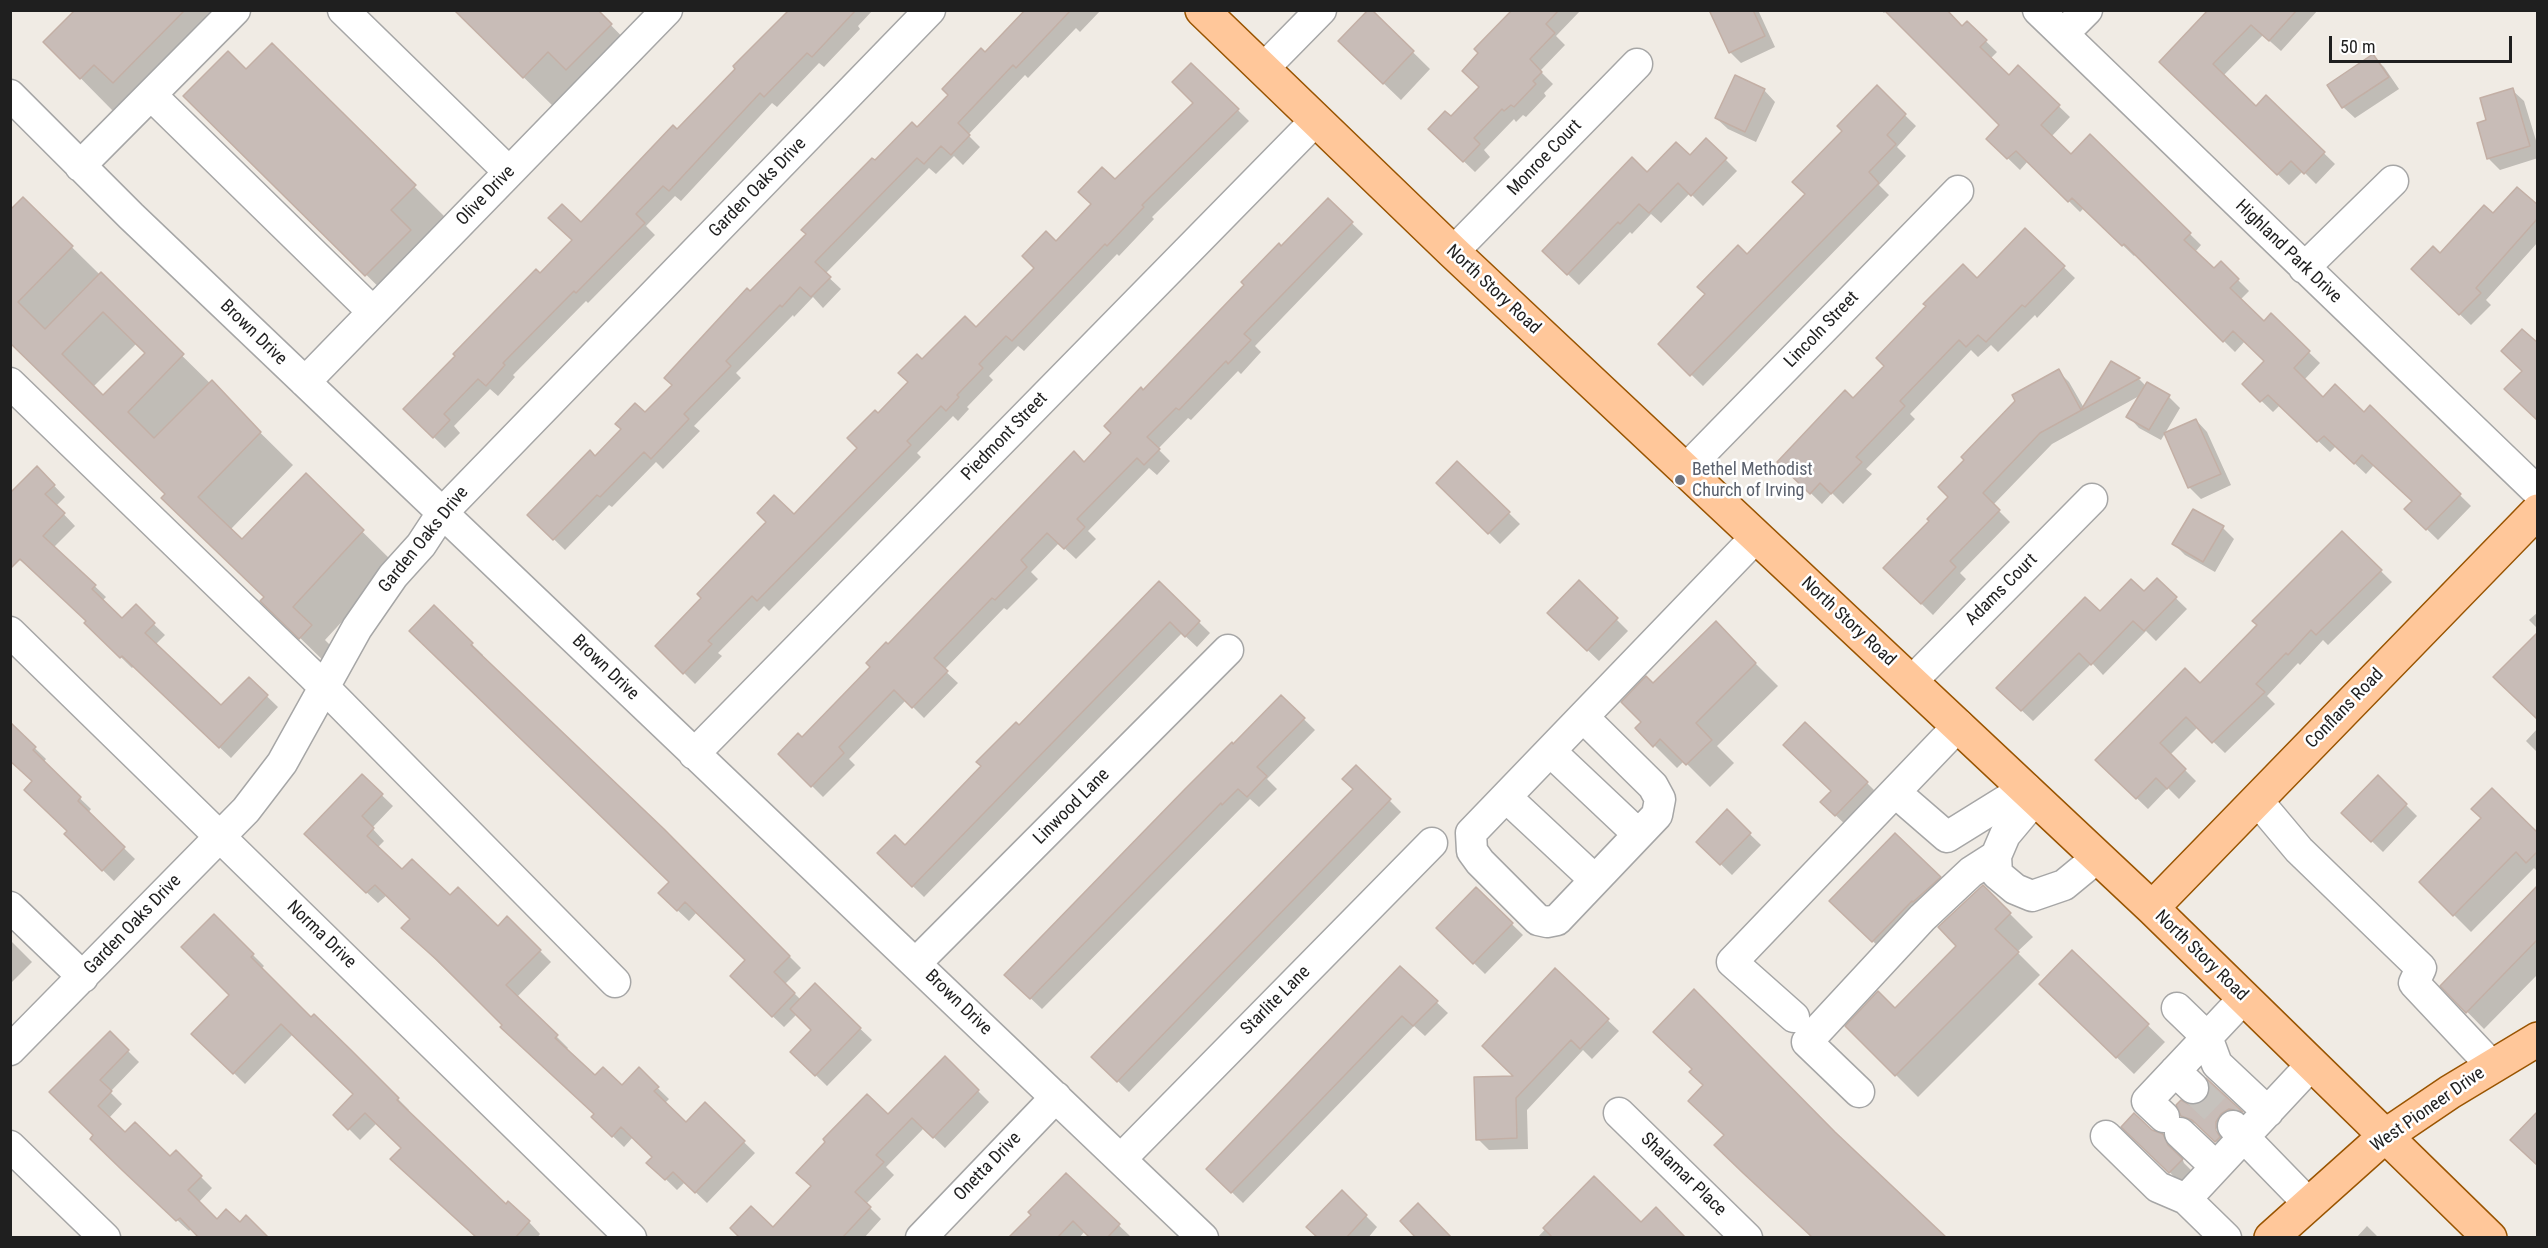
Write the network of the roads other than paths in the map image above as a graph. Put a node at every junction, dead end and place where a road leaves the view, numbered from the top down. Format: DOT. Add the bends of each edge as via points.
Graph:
graph roads {
  1 [pos="235,10"];
  2 [pos="344,10"];
  3 [pos="930,10"];
  4 [pos="1202,10"];
  5 [pos="1321,10"];
  6 [pos="2038,10"];
  7 [pos="2087,10"];
  8 [pos="666,11"];
  9 [pos="2063,34"];
  10 [pos="1636,64"];
  11 [pos="1263,69"];
  12 [pos="10,95"];
  13 [pos="151,95"];
  14 [pos="1316,120"];
  15 [pos="80,166"];
  16 [pos="509,172"];
  17 [pos="2393,181"];
  18 [pos="1958,191"];
  19 [pos="1453,252"];
  20 [pos="2304,268"];
  21 [pos="373,312"];
  22 [pos="304,382"];
  23 [pos="10,383"];
  24 [pos="1686,470"];
  25 [pos="2538,492"];
  26 [pos="2091,499"];
  27 [pos="2538,511"];
  28 [pos="442,513"];
  29 [pos="1756,536"];
  30 [pos="10,632"];
  31 [pos="1228,651"];
  32 [pos="1912,681"];
  33 [pos="325,688"];
  34 [pos="1582,717"];
  35 [pos="1959,725"];
  36 [pos="1550,751"];
  37 [pos="694,754"];
  38 [pos="1895,792"];
  39 [pos="2031,793"];
  40 [pos="1506,797"];
  41 [pos="2257,801"];
  42 [pos="1638,834"];
  43 [pos="220,836"];
  44 [pos="1432,843"];
  45 [pos="1996,856"];
  46 [pos="2098,856"];
  47 [pos="1595,880"];
  48 [pos="10,907"];
  49 [pos="2152,908"];
  50 [pos="916,963"];
  51 [pos="82,977"];
  52 [pos="615,982"];
  53 [pos="2244,998"];
  54 [pos="2177,1008"];
  55 [pos="1794,1017"];
  56 [pos="2207,1037"];
  57 [pos="2538,1039"];
  58 [pos="10,1050"];
  59 [pos="2312,1064"];
  60 [pos="2492,1066"];
  61 [pos="1859,1092"];
  62 [pos="1056,1097"];
  63 [pos="2268,1112"];
  64 [pos="1619,1113"];
  65 [pos="2238,1132"];
  66 [pos="2106,1136"];
  67 [pos="2385,1136"];
  68 [pos="10,1146"];
  69 [pos="1121,1159"];
  70 [pos="2216,1167"];
  71 [pos="2186,1199"];
  72 [pos="2309,1204"];
  73 [pos="105,1238"];
  74 [pos="631,1238"];
  75 [pos="921,1238"];
  76 [pos="1203,1238"];
  77 [pos="1747,1238"];
  78 [pos="2226,1238"];
  79 [pos="2271,1238"];
  80 [pos="2490,1238"];
  1 -- 13 [label="street"];
  2 -- 16 [label="street"];
  3 -- 28 [label="street, Garden Oaks Drive"];
  4 -- 11 [label="main road, North Story Road"];
  5 -- 11 [label="street"];
  6 -- 9 [label="street, Highland Park Drive"];
  7 -- 9 [label="street"];
  8 -- 16 [label="street, Olive Drive"];
  9 -- 20 [label="street, Highland Park Drive"];
  10 -- 19 [label="street, Monroe Court"];
  11 -- 14 [label="main road, North Story Road"];
  12 -- 15 [label="street, Brown Drive"];
  13 -- 15 [label="street"];
  13 -- 21 [label="street"];
  14 -- 19 [label="main road, North Story Road"];
  14 -- 37 [label="street, Piedmont Street"];
  15 -- 22 [label="street, Brown Drive"];
  16 -- 21 [label="street, Olive Drive"];
  17 -- 20 [label="street"];
  18 -- 24 [label="street, Lincoln Street"];
  19 -- 24 [label="main road, North Story Road"];
  20 -- 25 [label="street, Highland Park Drive"];
  21 -- 22 [label="street, Olive Drive"];
  22 -- 28 [label="street, Brown Drive"];
  23 -- 33 [label="street"];
  24 -- 29 [label="main road, North Story Road"];
  26 -- 32 [label="street, Adams Court"];
  27 -- 41 [label="main road, Conflans Road"];
  28 -- 33 [label="street, Garden Oaks Drive" via="357,628"];
  28 -- 37 [label="street, Brown Drive"];
  29 -- 32 [label="main road, North Story Road"];
  29 -- 34 [label="street"];
  30 -- 43 [label="street, Norma Drive"];
  31 -- 50 [label="street, Linwood Lane"];
  32 -- 35 [label="main road, North Story Road"];
  33 -- 43 [label="street, Garden Oaks Drive" via="282,763"];
  33 -- 52 [label="street"];
  34 -- 36 [label="street"];
  34 -- 42 [label="street" via="1653,786 1659,799 1657,815"];
  35 -- 38 [label="street"];
  35 -- 39 [label="main road, North Story Road"];
  36 -- 40 [label="street"];
  36 -- 42 [label="street"];
  37 -- 50 [label="street, Brown Drive"];
  38 -- 39 [label="street" via="1947,837"];
  38 -- 55 [label="street" via="1732,962"];
  39 -- 45 [label="street"];
  39 -- 46 [label="main road, North Story Road"];
  40 -- 47 [label="street"];
  40 -- 47 [label="street" via="1471,833 1473,851 1538,920 1557,920"];
  41 -- 49 [label="main road, Conflans Road"];
  41 -- 60 [label="street" via="2299,850 2421,968 2414,983"];
  42 -- 47 [label="street"];
  43 -- 51 [label="street, Garden Oaks Drive"];
  43 -- 74 [label="street, Norma Drive"];
  44 -- 69 [label="street, Starlite Lane"];
  45 -- 46 [label="street" via="1997,874 2015,889 2032,896 2064,885"];
  45 -- 61 [label="street" via="1971,872 1922,918 1807,1042"];
  46 -- 49 [label="main road, North Story Road"];
  48 -- 51 [label="street"];
  49 -- 53 [label="main road, North Story Road"];
  50 -- 62 [label="street, Brown Drive"];
  51 -- 58 [label="street, Garden Oaks Drive"];
  53 -- 56 [label="street"];
  53 -- 59 [label="main road, North Story Road"];
  54 -- 56 [label="street"];
  56 -- 63 [label="street" via="2217,1064"];
  56 -- 70 [label="street" via="2184,1080 2147,1101"];
  57 -- 60 [label="main road, West Pioneer Drive"];
  59 -- 63 [label="street"];
  59 -- 67 [label="main road, North Story Road"];
  60 -- 67 [label="main road, West Pioneer Drive"];
  62 -- 69 [label="street, Brown Drive"];
  62 -- 75 [label="street, Onetta Drive"];
  63 -- 65 [label="street"];
  64 -- 77 [label="street, Shalamar Place"];
  65 -- 70 [label="street"];
  65 -- 72 [label="street"];
  66 -- 71 [label="street" via="2158,1187"];
  67 -- 72 [label="main road, West Pioneer Drive"];
  67 -- 80 [label="main road, North Story Road"];
  68 -- 73 [label="street"];
  69 -- 76 [label="street, Brown Drive"];
  70 -- 71 [label="street"];
  71 -- 78 [label="street"];
  72 -- 79 [label="main road, West Pioneer Drive"];
}
